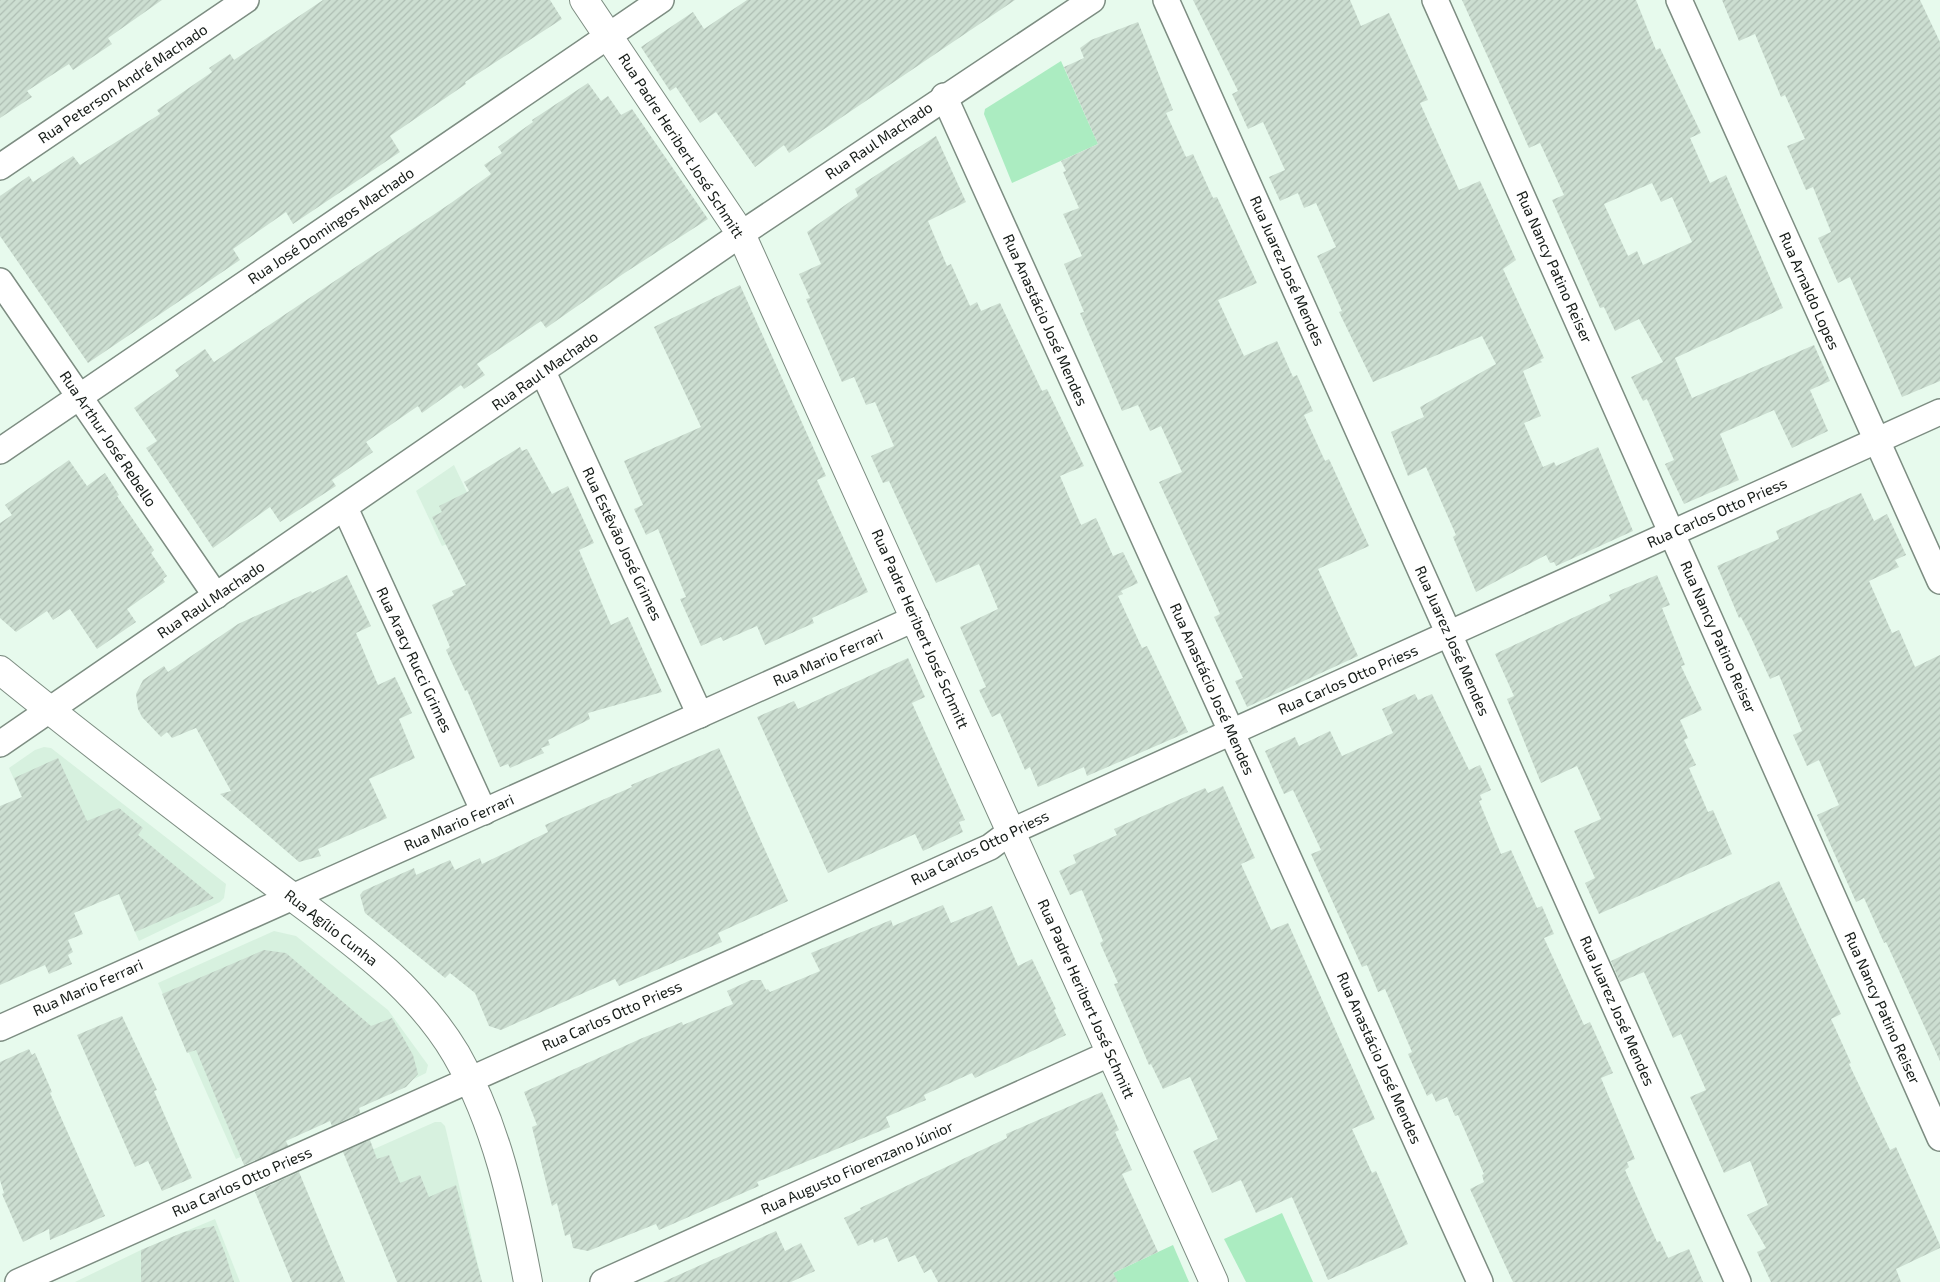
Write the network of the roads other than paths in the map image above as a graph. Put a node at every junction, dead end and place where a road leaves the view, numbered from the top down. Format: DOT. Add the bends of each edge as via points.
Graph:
graph roads {
  1 [pos="246,0"];
  2 [pos="584,0"];
  3 [pos="661,0"];
  4 [pos="1092,0"];
  5 [pos="1166,0"];
  6 [pos="1435,0"];
  7 [pos="1679,0"];
  8 [pos="608,36"];
  9 [pos="944,96"];
  10 [pos="0,167"];
  11 [pos="741,234"];
  12 [pos="0,281"];
  13 [pos="543,372"];
  14 [pos="80,397"];
  15 [pos="1940,412"];
  16 [pos="1877,441"];
  17 [pos="0,451"];
  18 [pos="345,508"];
  19 [pos="1672,533"];
  20 [pos="1940,581"];
  21 [pos="216,596"];
  22 [pos="916,618"];
  23 [pos="1449,634"];
  24 [pos="0,670"];
  25 [pos="50,710"];
  26 [pos="700,715"];
  27 [pos="1232,732"];
  28 [pos="0,744"];
  29 [pos="484,812"];
  30 [pos="1010,832"];
  31 [pos="292,897"];
  32 [pos="0,1028"];
  33 [pos="1110,1053"];
  34 [pos="469,1080"];
  35 [pos="1940,1138"];
  36 [pos="0,1276"];
  37 [pos="3,1282"];
  38 [pos="18,1282"];
  39 [pos="528,1282"];
  40 [pos="603,1282"];
  41 [pos="1214,1282"];
  42 [pos="1480,1282"];
  43 [pos="1738,1282"];
  1 -- 10 [label="street, Rua Peterson André Machado"];
  2 -- 8 [label="street, Rua Padre Heribert José Schmitt"];
  3 -- 8 [label="street, Rua José Domingos Machado"];
  4 -- 9 [label="street, Rua Raul Machado"];
  5 -- 23 [label="street, Rua Juarez José Mendes"];
  6 -- 19 [label="street, Rua Nancy Patino Reiser"];
  7 -- 16 [label="street, Rua Arnaldo Lopes"];
  8 -- 11 [label="street, Rua Padre Heribert José Schmitt"];
  8 -- 14 [label="street, Rua José Domingos Machado"];
  9 -- 11 [label="street, Rua Raul Machado"];
  9 -- 27 [label="street, Rua Anastácio José Mendes"];
  11 -- 13 [label="street, Rua Raul Machado"];
  11 -- 22 [label="street, Rua Padre Heribert José Schmitt"];
  12 -- 14 [label="street, Rua Arthur José Rebello"];
  13 -- 18 [label="street, Rua Raul Machado"];
  13 -- 26 [label="street, Rua Estêvão José Grimes"];
  14 -- 17 [label="street, Rua José Domingos Machado"];
  14 -- 21 [label="street, Rua Arthur José Rebello"];
  15 -- 16 [label="street, Rua Carlos Otto Priess"];
  16 -- 19 [label="street, Rua Carlos Otto Priess"];
  16 -- 20 [label="street, Rua Arnaldo Lopes"];
  18 -- 21 [label="street, Rua Raul Machado"];
  18 -- 29 [label="street, Rua Aracy Rucci Grimes"];
  19 -- 23 [label="street, Rua Carlos Otto Priess"];
  19 -- 35 [label="street, Rua Nancy Patino Reiser"];
  21 -- 25 [label="street, Rua Raul Machado"];
  22 -- 26 [label="street, Rua Mario Ferrari"];
  22 -- 30 [label="street, Rua Padre Heribert José Schmitt"];
  23 -- 27 [label="street, Rua Carlos Otto Priess"];
  23 -- 43 [label="street, Rua Juarez José Mendes"];
  24 -- 25 [label="street, Rua Agílio Cunha"];
  25 -- 28 [label="street, Rua Raul Machado"];
  25 -- 31 [label="street, Rua Agílio Cunha"];
  26 -- 29 [label="street, Rua Mario Ferrari"];
  27 -- 30 [label="street, Rua Carlos Otto Priess"];
  27 -- 42 [label="street, Rua Anastácio José Mendes"];
  29 -- 31 [label="street, Rua Mario Ferrari"];
  30 -- 33 [label="street, Rua Padre Heribert José Schmitt"];
  30 -- 34 [label="street, Rua Carlos Otto Priess" via="990,847"];
  31 -- 32 [label="street, Rua Mario Ferrari"];
  31 -- 34 [label="street, Rua Agílio Cunha" via="407,988 440,1031"];
  33 -- 40 [label="street, Rua Augusto Fiorenzano Júnior"];
  33 -- 41 [label="street, Rua Padre Heribert José Schmitt"];
  34 -- 38 [label="street, Rua Carlos Otto Priess"];
  34 -- 39 [label="street, Rua Agílio Cunha" via="488,1118 503,1167"];
  36 -- 37 [label="street"];
}
